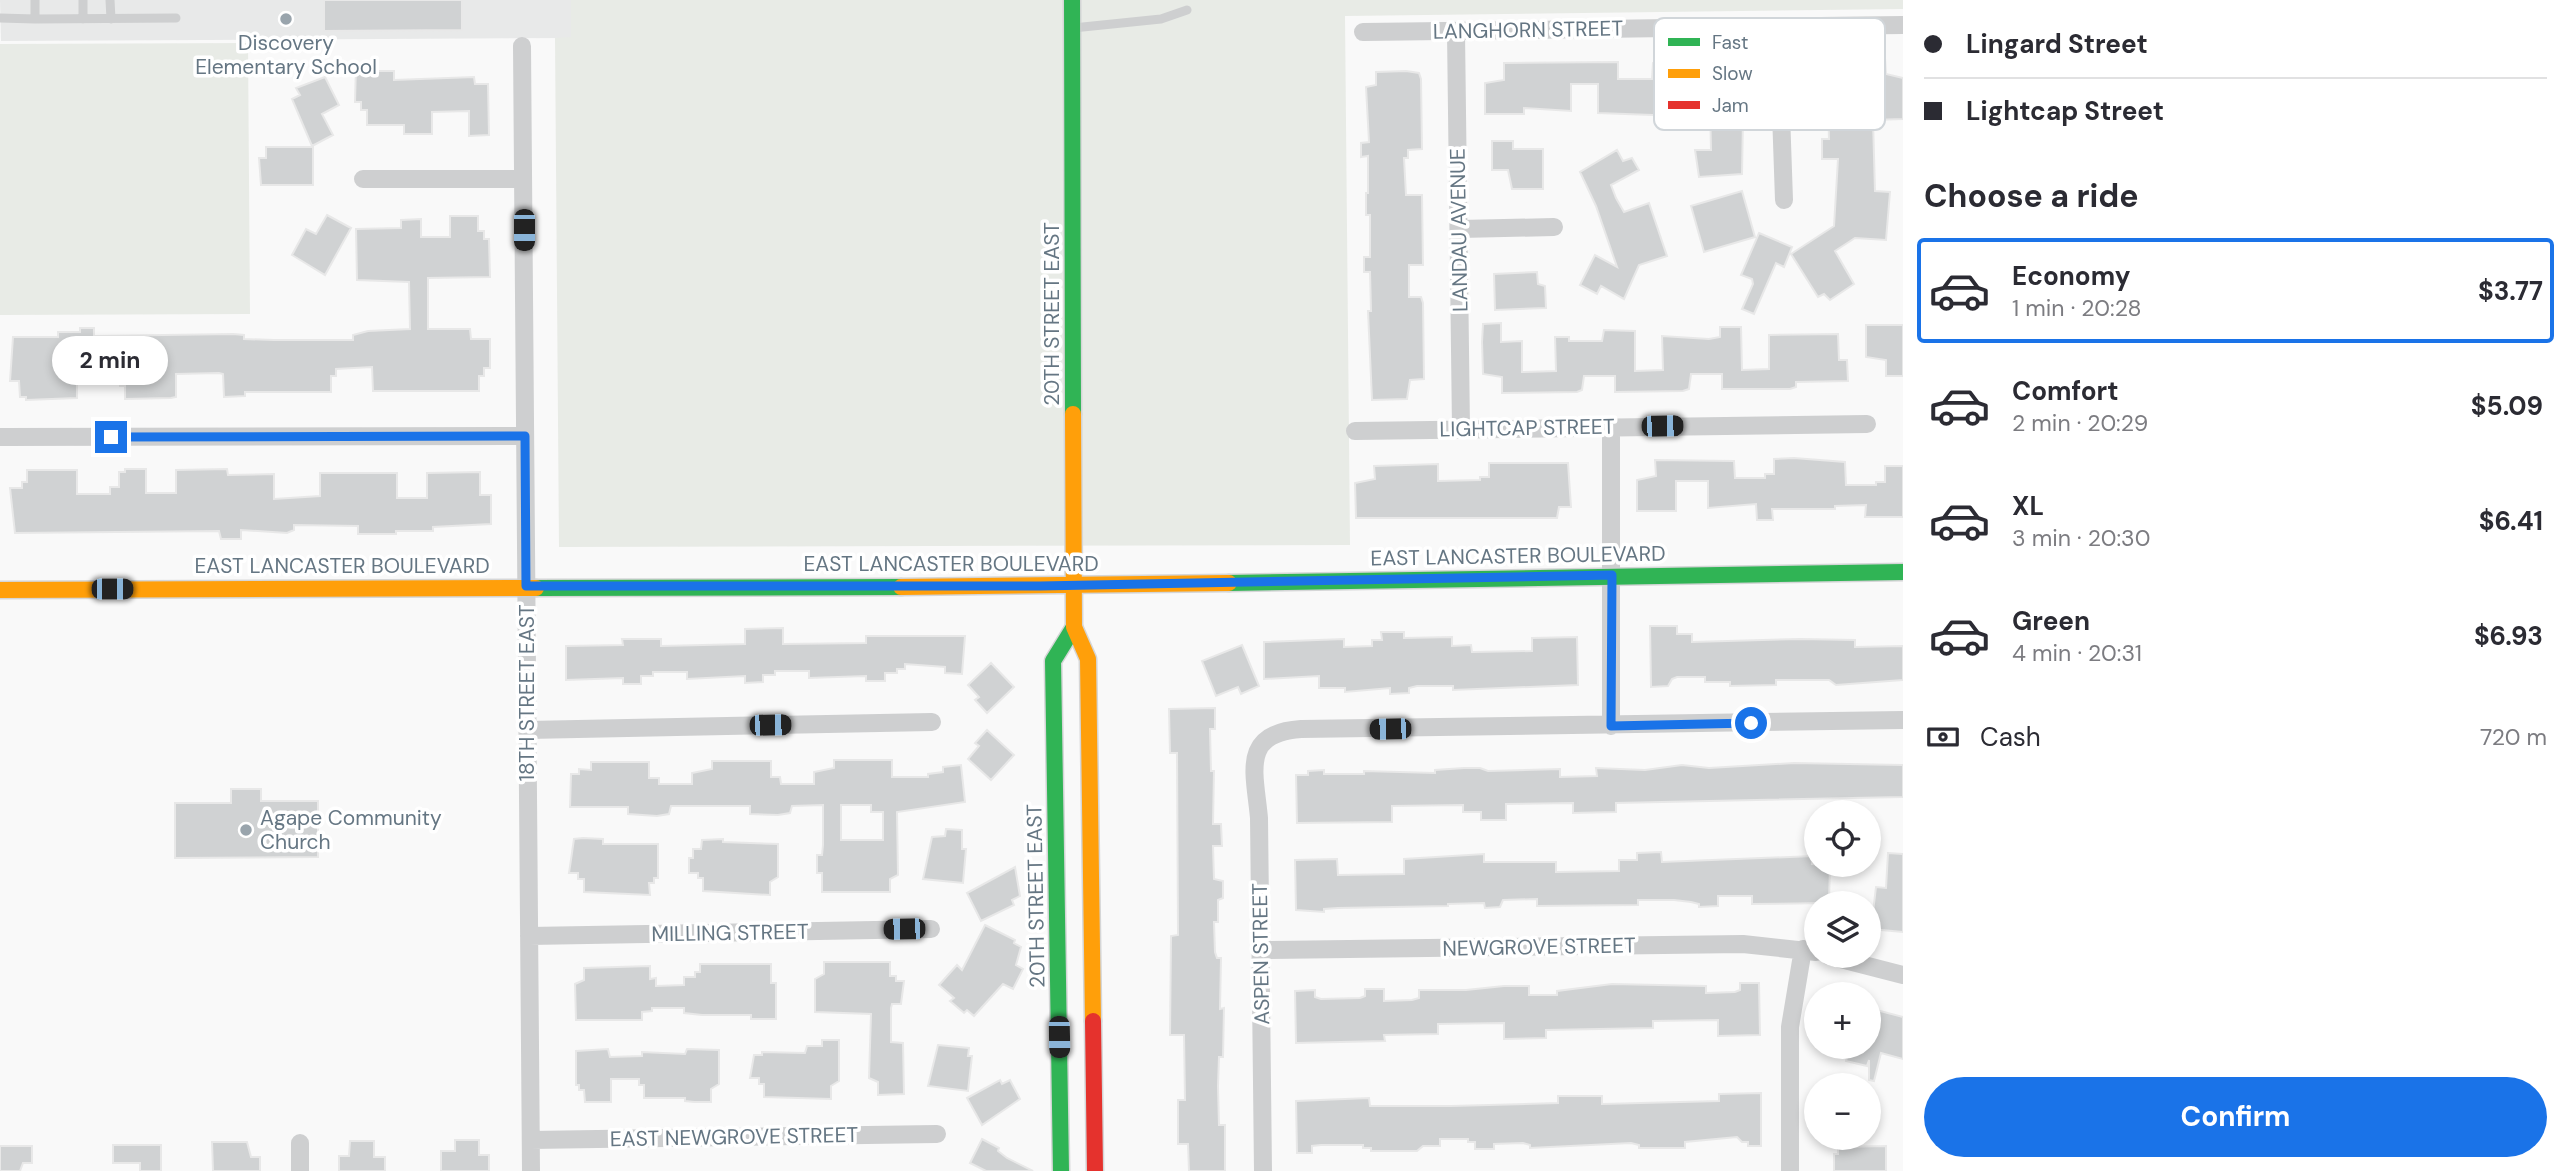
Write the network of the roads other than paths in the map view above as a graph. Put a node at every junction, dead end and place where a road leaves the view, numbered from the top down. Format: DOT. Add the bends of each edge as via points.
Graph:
graph roads {
  1 [pos="34,0"];
  2 [pos="83,0"];
  3 [pos="110,0"];
  4 [pos="1072,0"];
  5 [pos="1187,10"];
  6 [pos="0,18"];
  7 [pos="176,18"];
  8 [pos="35,19"];
  9 [pos="83,19"];
  10 [pos="111,19"];
  11 [pos="1885,26"];
  12 [pos="1903,26"];
  13 [pos="1072,28"];
  14 [pos="1654,28"];
  15 [pos="1363,32"];
  16 [pos="1456,32"];
  17 [pos="522,46"];
  18 [pos="1781,130"];
  19 [pos="363,179"];
  20 [pos="523,179"];
  21 [pos="1784,200"];
  22 [pos="1554,227"];
  23 [pos="1460,229"];
  24 [pos="1867,424"];
  25 [pos="1611,427"];
  26 [pos="1461,429"];
  27 [pos="1354,430"];
  28 [pos="525,436"];
  29 [pos="0,437"];
  30 [pos="1903,572"];
  31 [pos="1612,575"];
  32 [pos="1073,585"];
  33 [pos="526,586"];
  34 [pos="0,590"];
  35 [pos="1074,627"];
  36 [pos="1903,720"];
  37 [pos="932,722"];
  38 [pos="1611,726"];
  39 [pos="528,730"];
  40 [pos="930,929"];
  41 [pos="529,936"];
  42 [pos="1804,949"];
  43 [pos="1261,950"];
  44 [pos="1805,968"];
  45 [pos="1876,968"];
  46 [pos="1903,975"];
  47 [pos="937,1134"];
  48 [pos="531,1140"];
  49 [pos="300,1143"];
  50 [pos="300,1171"];
  51 [pos="531,1171"];
  52 [pos="1061,1171"];
  53 [pos="1095,1171"];
  54 [pos="1263,1171"];
  55 [pos="1790,1171"];
  1 -- 8 [label="lane"];
  2 -- 9 [label="lane"];
  3 -- 10 [label="lane"];
  4 -- 13 [label="main road, 20TH STREET EAST"];
  5 -- 13 [label="lane" via="1161,19"];
  6 -- 8 [label="lane"];
  7 -- 10 [label="lane"];
  8 -- 9 [label="lane"];
  9 -- 10 [label="lane"];
  11 -- 12 [label="street, LANGHORN STREET"];
  13 -- 32 [label="main road, 20TH STREET EAST"];
  14 -- 16 [label="street, LANGHORN STREET"];
  15 -- 16 [label="street, LANGHORN STREET"];
  16 -- 23 [label="street, LANDAU AVENUE"];
  17 -- 20 [label="street, 18TH STREET EAST"];
  18 -- 21 [label="street"];
  19 -- 20 [label="street"];
  20 -- 28 [label="street, 18TH STREET EAST"];
  22 -- 23 [label="street"];
  23 -- 26 [label="street, LANDAU AVENUE"];
  24 -- 25 [label="street, LIGHTCAP STREET"];
  25 -- 26 [label="street, LIGHTCAP STREET"];
  25 -- 31 [label="street"];
  26 -- 27 [label="street, LIGHTCAP STREET"];
  28 -- 29 [label="street"];
  28 -- 33 [label="street, 18TH STREET EAST"];
  30 -- 31 [label="main road, EAST LANCASTER BOULEVARD"];
  31 -- 32 [label="main road, EAST LANCASTER BOULEVARD"];
  31 -- 38 [label="street"];
  32 -- 33 [label="main road, EAST LANCASTER BOULEVARD"];
  32 -- 35 [label="main road, 20TH STREET EAST"];
  33 -- 34 [label="main road, EAST LANCASTER BOULEVARD"];
  33 -- 39 [label="street, 18TH STREET EAST"];
  35 -- 52 [label="main road, 20TH STREET EAST" via="1053,661"];
  35 -- 53 [label="main road, 20TH STREET EAST" via="1088,659"];
  36 -- 38 [label="street"];
  37 -- 39 [label="street"];
  38 -- 43 [label="street, ASPEN STREET" via="1278,730 1263,740 1254,767"];
  39 -- 41 [label="street, 18TH STREET EAST"];
  40 -- 41 [label="street, MILLING STREET"];
  41 -- 48 [label="street, 18TH STREET EAST"];
  42 -- 43 [label="street, NEWGROVE STREET" via="1743,944"];
  43 -- 54 [label="street, ASPEN STREET"];
  44 -- 55 [label="street" via="1790,1027"];
  45 -- 46 [label="street"];
  47 -- 48 [label="street, EAST NEWGROVE STREET"];
  48 -- 51 [label="street, 18TH STREET EAST"];
  49 -- 50 [label="street"];
}
